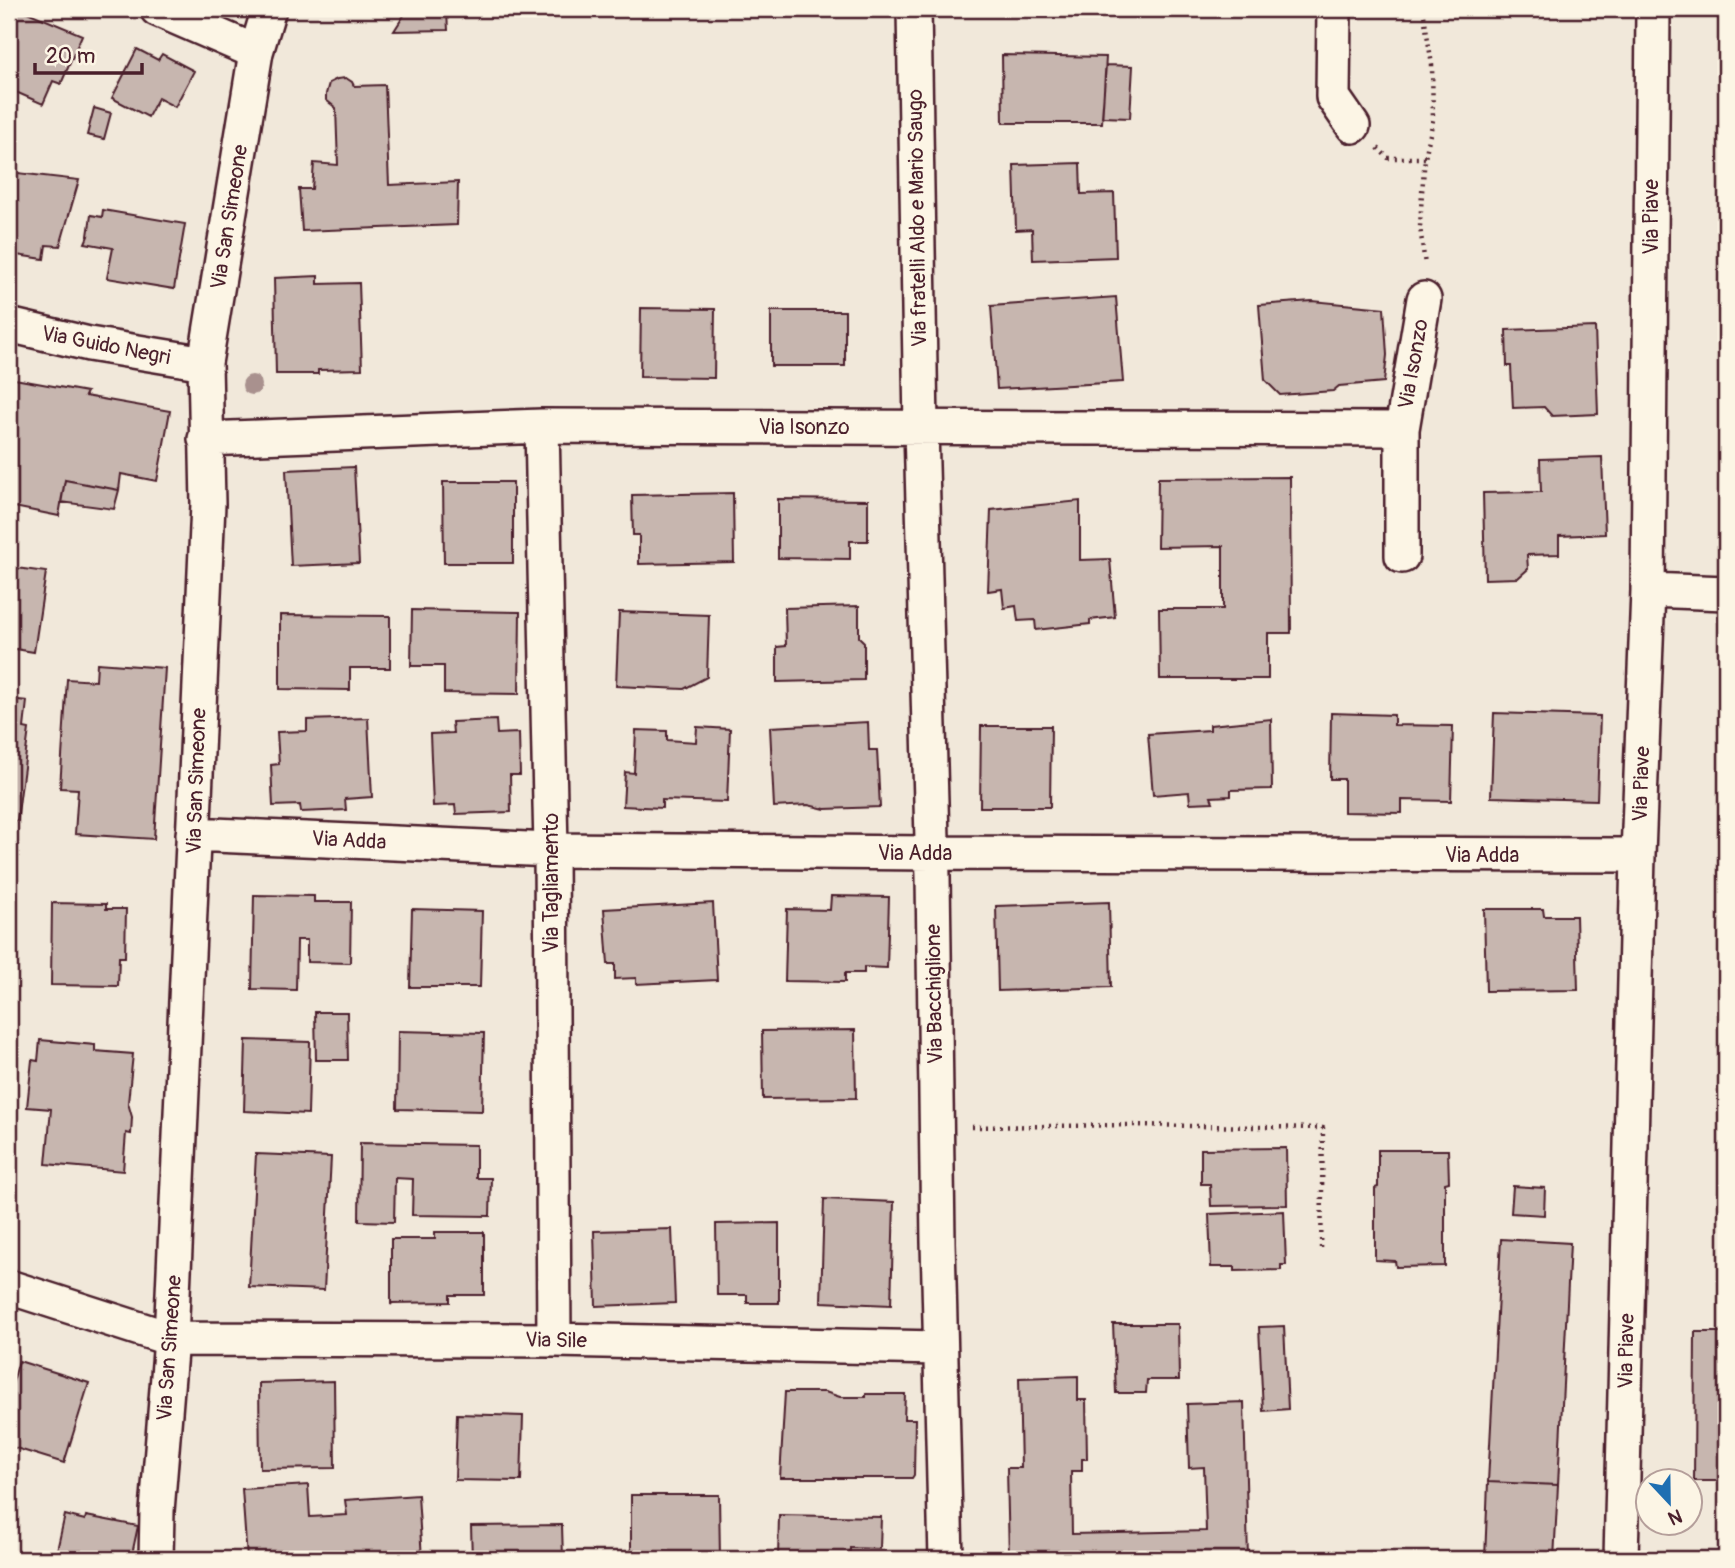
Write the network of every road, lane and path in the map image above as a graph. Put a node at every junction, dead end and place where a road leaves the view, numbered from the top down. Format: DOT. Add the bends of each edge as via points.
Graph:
graph roads {
  1 [pos="157,9"];
  2 [pos="269,9"];
  3 [pos="914,9"];
  4 [pos="1334,9"];
  5 [pos="1423,9"];
  6 [pos="1653,9"];
  7 [pos="256,52"];
  8 [pos="1353,125"];
  9 [pos="1425,158"];
  10 [pos="1424,299"];
  11 [pos="9,325"];
  12 [pos="205,363"];
  13 [pos="542,426"];
  14 [pos="921,428"];
  15 [pos="1402,429"];
  16 [pos="205,439"];
  17 [pos="1402,556"];
  18 [pos="1648,590"];
  19 [pos="1726,593"];
  20 [pos="193,834"];
  21 [pos="551,850"];
  22 [pos="932,853"];
  23 [pos="1638,855"];
  24 [pos="964,1127"];
  25 [pos="1321,1250"];
  26 [pos="9,1287"];
  27 [pos="171,1339"];
  28 [pos="554,1340"];
  29 [pos="940,1348"];
  30 [pos="156,1559"];
  31 [pos="946,1559"];
  32 [pos="1621,1559"];
  1 -- 7 [label="street"];
  2 -- 7 [label="street, Via San Simeone"];
  3 -- 14 [label="street, Via fratelli Aldo e Mario Saugo"];
  4 -- 8 [label="street" via="1333,97"];
  5 -- 9 [label="path" via="1433,93"];
  6 -- 18 [label="street, Via Piave"];
  7 -- 12 [label="street, Via San Simeone"];
  8 -- 9 [label="path" via="1388,158"];
  9 -- 10 [label="path" via="1420,227 1428,284"];
  10 -- 15 [label="street, Via Isonzo"];
  11 -- 12 [label="street, Via Guido Negri"];
  12 -- 16 [label="street, Via San Simeone"];
  13 -- 14 [label="street, Via Isonzo"];
  13 -- 16 [label="street, Via Isonzo"];
  13 -- 21 [label="street, Via Tagliamento"];
  14 -- 15 [label="street, Via Isonzo"];
  14 -- 22 [label="street, Via Bacchiglione"];
  15 -- 17 [label="street, Via Isonzo"];
  16 -- 20 [label="street, Via San Simeone" via="208,504"];
  18 -- 19 [label="street"];
  18 -- 23 [label="street, Via Piave"];
  20 -- 21 [label="street, Via Adda"];
  20 -- 27 [label="street, Via San Simeone"];
  21 -- 22 [label="street, Via Adda"];
  21 -- 28 [label="street, Via Tagliamento"];
  22 -- 23 [label="street, Via Adda"];
  22 -- 29 [label="street, Via Bacchiglione"];
  23 -- 32 [label="street, Via Piave"];
  24 -- 25 [label="path" via="1323,1128"];
  26 -- 27 [label="street, Via Sile"];
  27 -- 28 [label="street, Via Sile"];
  27 -- 30 [label="street, Via San Simeone"];
  28 -- 29 [label="street, Via Sile"];
  29 -- 31 [label="street, Via Bacchiglione"];
}
